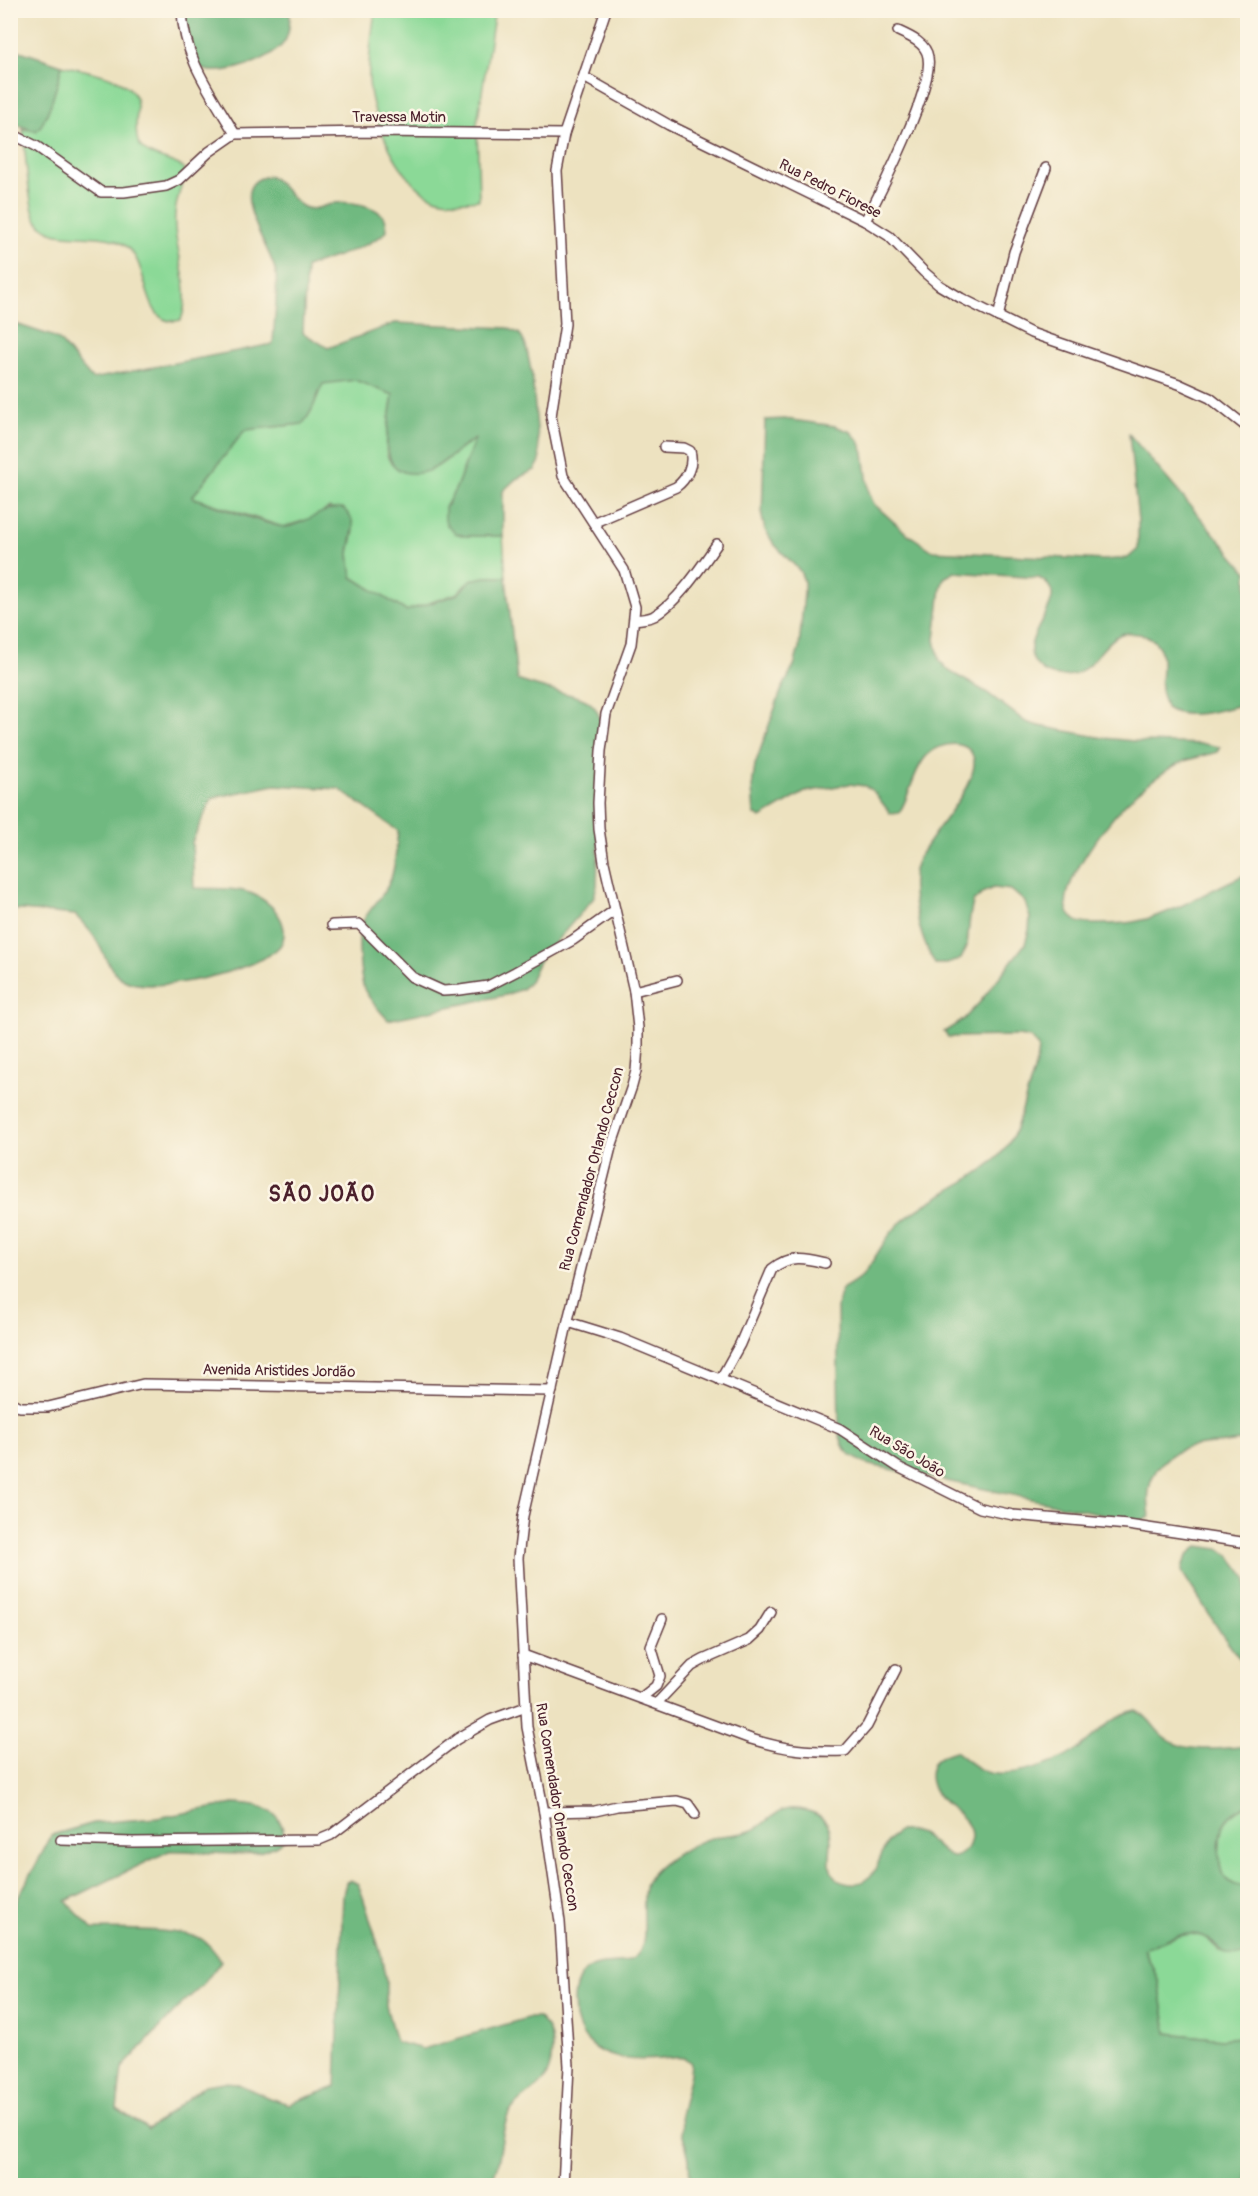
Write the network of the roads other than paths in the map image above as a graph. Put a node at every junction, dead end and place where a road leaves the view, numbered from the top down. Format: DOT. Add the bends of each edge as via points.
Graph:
graph roads {
  1 [pos="182,10"];
  2 [pos="606,10"];
  3 [pos="898,31"];
  4 [pos="584,77"];
  5 [pos="10,133"];
  6 [pos="235,134"];
  7 [pos="564,134"];
  8 [pos="1046,168"];
  9 [pos="865,221"];
  10 [pos="998,317"];
  11 [pos="1248,428"];
  12 [pos="664,447"];
  13 [pos="595,522"];
  14 [pos="717,544"];
  15 [pos="635,620"];
  16 [pos="615,910"];
  17 [pos="332,925"];
  18 [pos="676,980"];
  19 [pos="634,991"];
  20 [pos="825,1263"];
  21 [pos="568,1322"];
  22 [pos="720,1380"];
  23 [pos="552,1391"];
  24 [pos="10,1402"];
  25 [pos="1248,1543"];
  26 [pos="771,1612"];
  27 [pos="662,1619"];
  28 [pos="523,1655"];
  29 [pos="896,1669"];
  30 [pos="641,1698"];
  31 [pos="657,1703"];
  32 [pos="526,1707"];
  33 [pos="544,1812"];
  34 [pos="695,1814"];
  35 [pos="61,1840"];
  36 [pos="563,2186"];
  1 -- 6 [label="street" via="190,54"];
  2 -- 4 [label="street, Rua Comendador Orlando Ceccon"];
  3 -- 9 [label="street" via="924,46 929,58 925,83 883,189"];
  4 -- 7 [label="street, Rua Comendador Orlando Ceccon"];
  4 -- 9 [label="street, Rua Pedro Fiorese" via="669,125"];
  5 -- 6 [label="street" via="36,146 101,192 166,186 179,180"];
  6 -- 7 [label="street, Travessa Motin"];
  7 -- 13 [label="street, Rua Comendador Orlando Ceccon" via="556,171 556,198 565,324 551,416 563,476"];
  8 -- 10 [label="street" via="1014,252"];
  9 -- 10 [label="street, Rua Pedro Fiorese" via="889,236 939,285"];
  10 -- 11 [label="street, Rua Pedro Fiorese" via="1031,333 1179,384 1210,398"];
  12 -- 13 [label="street" via="690,451 692,457 684,482"];
  13 -- 15 [label="street, Rua Comendador Orlando Ceccon" via="624,570 632,591"];
  14 -- 15 [label="street" via="696,574 660,611"];
  15 -- 16 [label="street, Rua Comendador Orlando Ceccon" via="631,644 606,714 601,751 599,829"];
  16 -- 17 [label="street" via="573,940 488,986 460,990 443,990 412,977 359,924"];
  16 -- 19 [label="street, Rua Comendador Orlando Ceccon"];
  18 -- 19 [label="street"];
  19 -- 21 [label="street, Rua Comendador Orlando Ceccon" via="638,1028 636,1071 611,1147"];
  20 -- 22 [label="street" via="797,1258 783,1260 772,1269"];
  21 -- 22 [label="street, Rua São João" via="620,1338"];
  21 -- 23 [label="street, Rua Comendador Orlando Ceccon"];
  22 -- 25 [label="street, Rua São João" via="840,1428 898,1467 980,1508"];
  23 -- 24 [label="street, Avenida Aristides Jordão" via="143,1384 48,1407 20,1407"];
  23 -- 28 [label="street, Rua Comendador Orlando Ceccon" via="523,1516 518,1558"];
  26 -- 31 [label="street" via="749,1640 692,1666"];
  27 -- 30 [label="street" via="651,1646 660,1676 656,1686"];
  28 -- 30 [label="street"];
  28 -- 32 [label="street, Rua Comendador Orlando Ceccon"];
  29 -- 31 [label="street" via="867,1726 845,1751 786,1749"];
  30 -- 31 [label="street"];
  32 -- 33 [label="street, Rua Comendador Orlando Ceccon"];
  32 -- 35 [label="street" via="490,1720 457,1739 331,1835 319,1840"];
  33 -- 34 [label="street" via="595,1811 677,1801 688,1804"];
  33 -- 36 [label="street, Rua Comendador Orlando Ceccon" via="560,1922 569,2062"];
}
